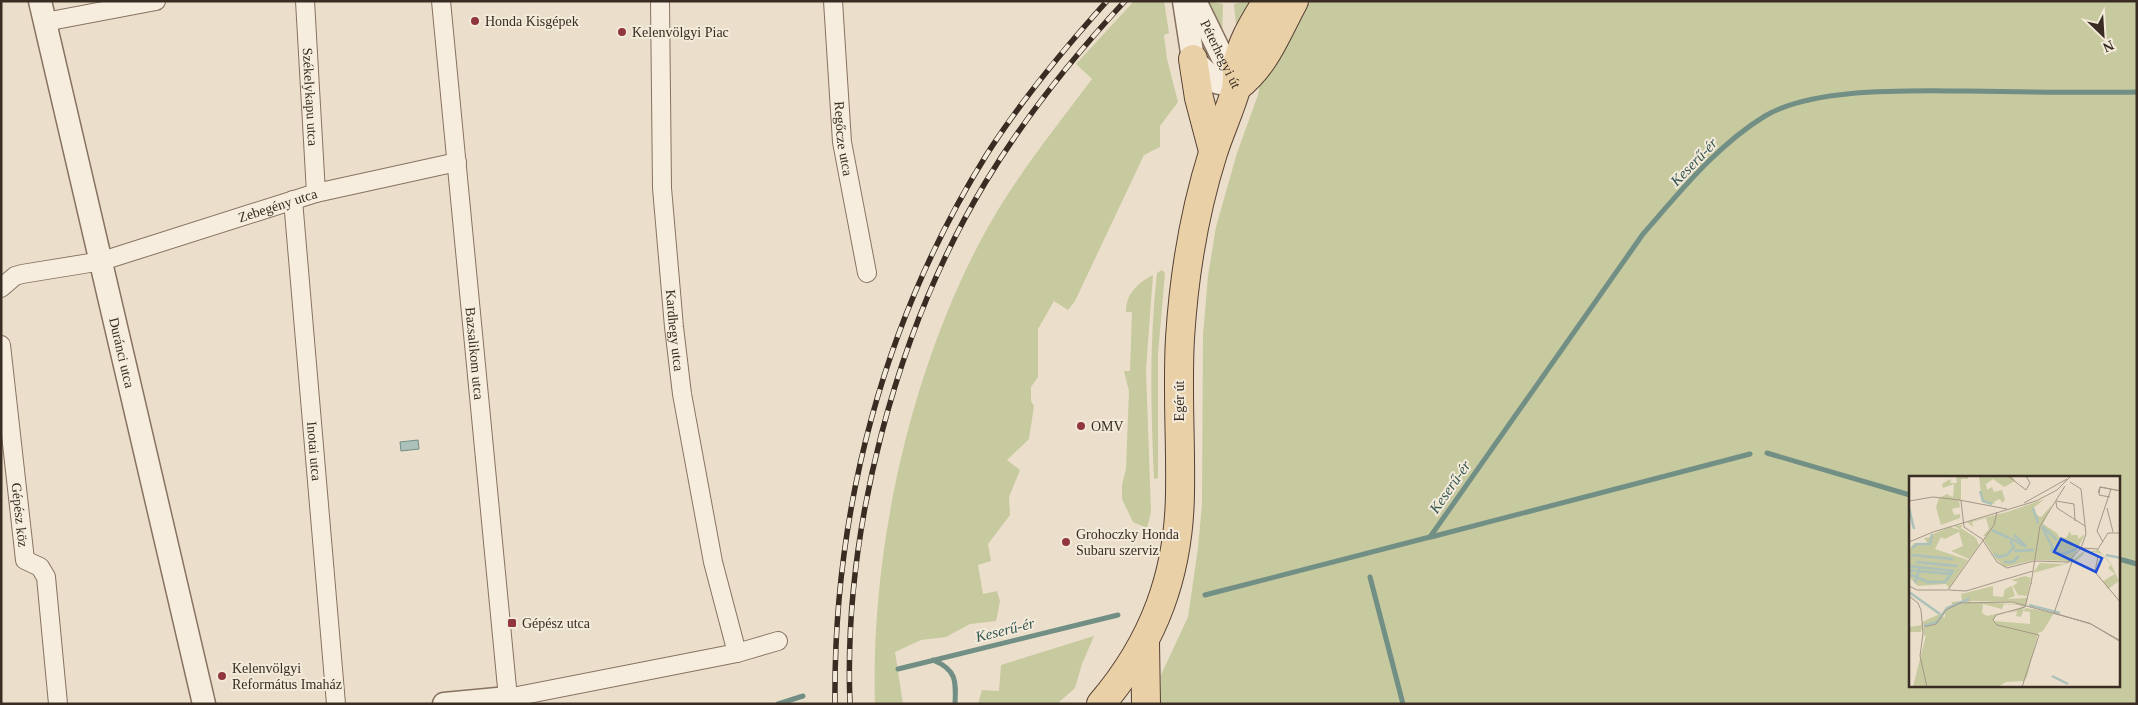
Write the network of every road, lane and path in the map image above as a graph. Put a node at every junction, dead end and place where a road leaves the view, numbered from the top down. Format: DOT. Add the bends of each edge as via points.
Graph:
graph roads {
  1 [pos="156,1"];
  2 [pos="305,1"];
  3 [pos="441,1"];
  4 [pos="660,1"];
  5 [pos="833,1"];
  6 [pos="1184,1"];
  7 [pos="1196,1"];
  8 [pos="1267,1"];
  9 [pos="1294,1"];
  10 [pos="43,12"];
  11 [pos="1192,59"];
  12 [pos="1237,87"];
  13 [pos="1213,151"];
  14 [pos="457,162"];
  15 [pos="316,193"];
  16 [pos="293,200"];
  17 [pos="102,260"];
  18 [pos="867,273"];
  19 [pos="1,288"];
  20 [pos="1,345"];
  21 [pos="4,411"];
  22 [pos="778,641"];
  23 [pos="1145,641"];
  24 [pos="737,653"];
  25 [pos="508,701"];
  26 [pos="58,704"];
  27 [pos="204,704"];
  28 [pos="336,704"];
  29 [pos="444,704"];
  30 [pos="1101,704"];
  31 [pos="1146,704"];
  1 -- 10 [label="street"];
  2 -- 15 [label="street, Székelykapu utca"];
  3 -- 14 [label="street, Bazsalikom utca"];
  4 -- 24 [label="street, Kardhegy utca" via="662,188 674,327 684,403 713,562"];
  5 -- 18 [label="street, Regőcze utca" via="842,142"];
  6 -- 11 [label="street, Péterhegyi út"];
  7 -- 12 [label="street, Péterhegyi út"];
  8 -- 12 [label="main road, Egér út" via="1242,47 1237,66"];
  9 -- 12 [label="main road, Egér út" via="1264,58 1252,75"];
  10 -- 17 [label="street, Duránci utca"];
  11 -- 12 [label="street, Péterhegyi út" via="1216,82"];
  11 -- 13 [label="main road"];
  12 -- 13 [label="main road, Egér út"];
  13 -- 23 [label="main road, Egér út" via="1191,237 1185,279 1180,339 1177,532 1170,575"];
  14 -- 15 [label="street, Zebegény utca"];
  14 -- 25 [label="street, Bazsalikom utca"];
  15 -- 16 [label="street, Zebegény utca"];
  16 -- 17 [label="street, Zebegény utca"];
  16 -- 28 [label="street, Inotai utca"];
  17 -- 19 [label="street" via="22,274"];
  17 -- 27 [label="street, Duránci utca"];
  20 -- 21 [label="street, Gépész köz"];
  21 -- 26 [label="street, Gépész köz" via="25,560 40,567 46,577"];
  22 -- 24 [label="street"];
  23 -- 30 [label="main road, Egér út" via="1128,670"];
  23 -- 31 [label="main road"];
  24 -- 25 [label="street"];
  25 -- 29 [label="street"];
}
